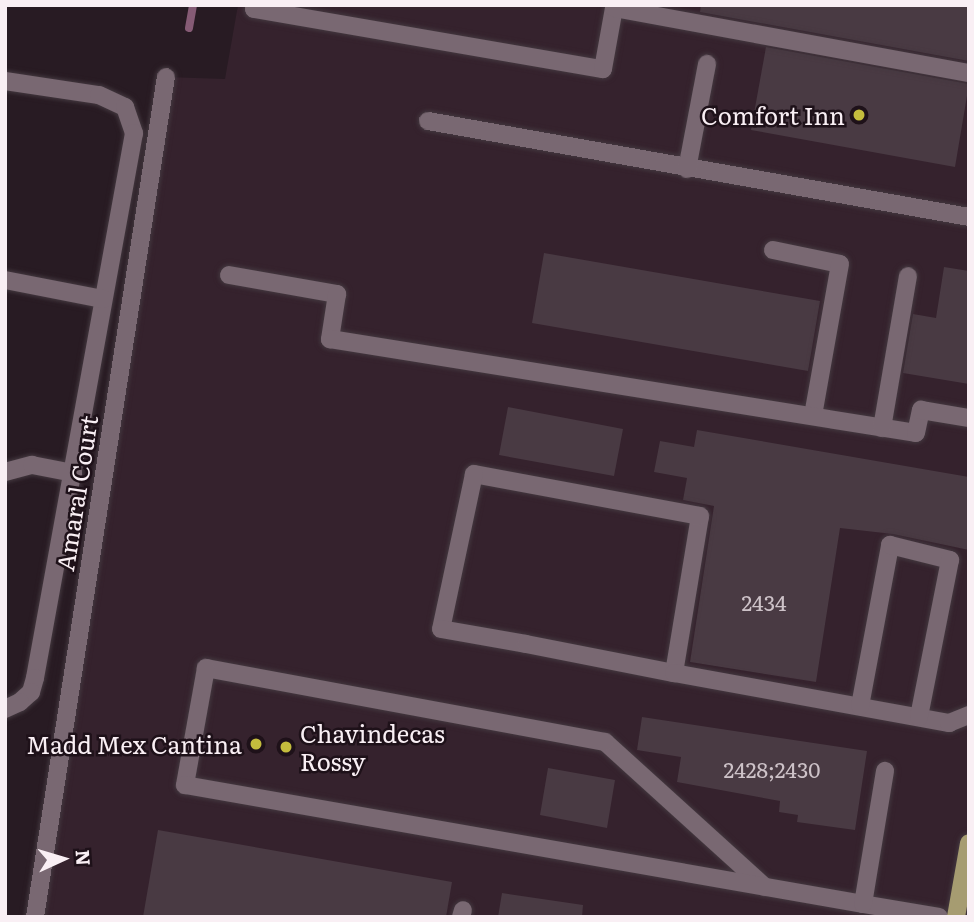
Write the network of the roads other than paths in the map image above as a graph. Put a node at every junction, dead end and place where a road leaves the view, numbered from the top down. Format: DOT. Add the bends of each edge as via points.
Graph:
graph roads {
  1 [pos="255,5"];
  2 [pos="606,7"];
  3 [pos="647,10"];
  4 [pos="707,64"];
  5 [pos="969,73"];
  6 [pos="166,77"];
  7 [pos="5,81"];
  8 [pos="428,121"];
  9 [pos="687,169"];
  10 [pos="969,217"];
  11 [pos="773,250"];
  12 [pos="229,275"];
  13 [pos="908,276"];
  14 [pos="5,280"];
  15 [pos="103,299"];
  16 [pos="813,416"];
  17 [pos="969,418"];
  18 [pos="882,428"];
  19 [pos="5,472"];
  20 [pos="74,473"];
  21 [pos="674,673"];
  22 [pos="860,706"];
  23 [pos="5,709"];
  24 [pos="969,715"];
  25 [pos="919,718"];
  26 [pos="885,772"];
  27 [pos="969,843"];
  28 [pos="765,887"];
  29 [pos="863,904"];
  30 [pos="34,917"];
  31 [pos="939,917"];
  32 [pos="956,917"];
  1 -- 2 [label="street" via="254,9 603,69"];
  2 -- 3 [label="street"];
  3 -- 5 [label="street"];
  4 -- 9 [label="street"];
  6 -- 30 [label="street, Amaral Court"];
  7 -- 15 [label="street" via="99,95 125,107 134,133"];
  8 -- 9 [label="street"];
  9 -- 10 [label="street"];
  11 -- 16 [label="street" via="840,264"];
  12 -- 16 [label="street" via="337,294 330,339"];
  13 -- 18 [label="street"];
  14 -- 15 [label="street"];
  15 -- 20 [label="street"];
  16 -- 18 [label="street"];
  17 -- 18 [label="street" via="921,410 916,433"];
  19 -- 20 [label="street" via="33,466"];
  20 -- 23 [label="street" via="31,692"];
  21 -- 21 [label="street" via="700,516 474,474 441,629"];
  21 -- 22 [label="street"];
  22 -- 25 [label="street"];
  22 -- 25 [label="street" via="890,545 950,560"];
  24 -- 25 [label="street" via="949,723"];
  26 -- 29 [label="street"];
  27 -- 32 [label="main road"];
  28 -- 28 [label="street" via="185,785 206,668 605,742"];
  28 -- 29 [label="street"];
  29 -- 31 [label="street"];
}
